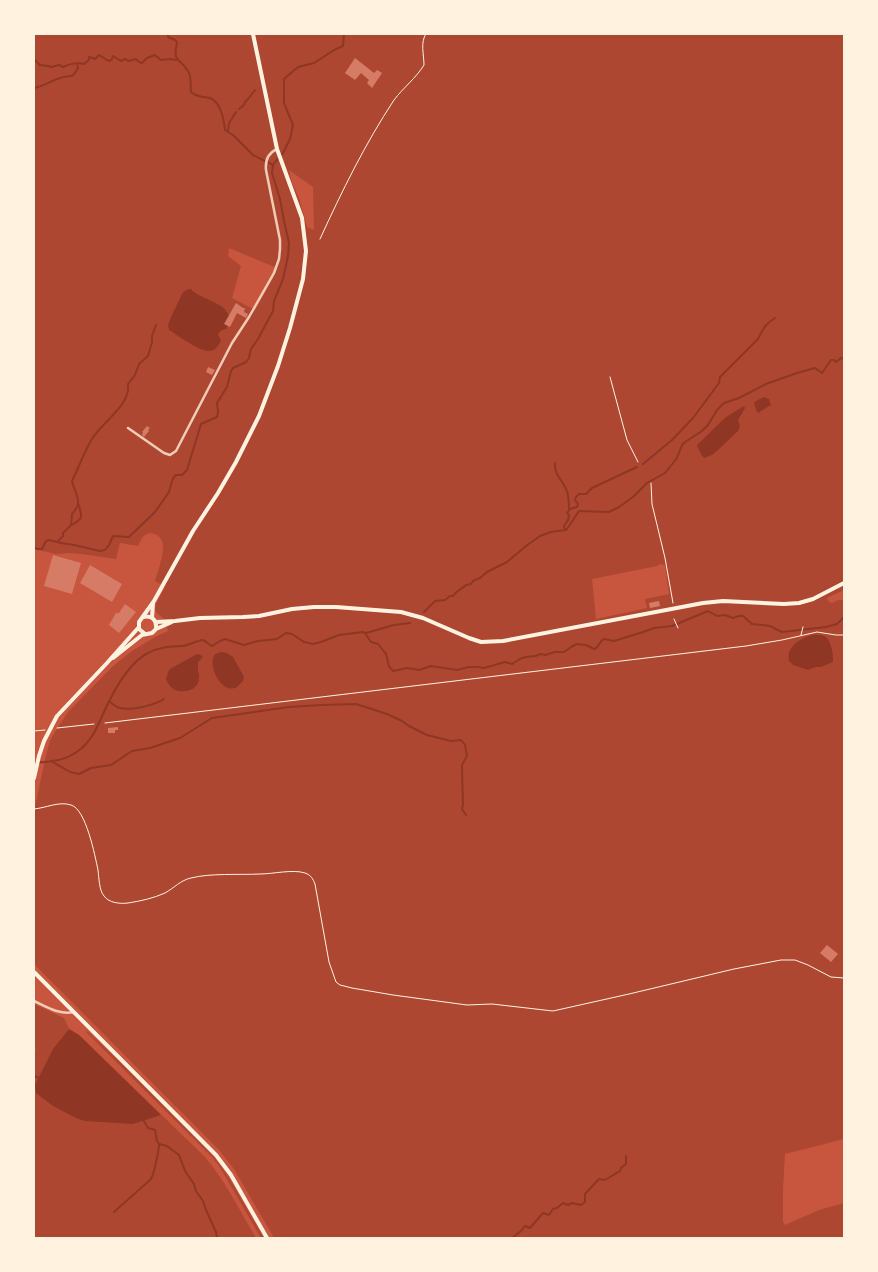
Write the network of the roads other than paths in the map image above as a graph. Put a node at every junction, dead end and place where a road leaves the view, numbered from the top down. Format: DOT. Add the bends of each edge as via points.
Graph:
graph roads {
  1 [pos="253,34"];
  2 [pos="278,150"];
  3 [pos="128,428"];
  4 [pos="844,583"];
  5 [pos="154,601"];
  6 [pos="143,617"];
  7 [pos="152,618"];
  8 [pos="175,621"];
  9 [pos="156,622"];
  10 [pos="138,627"];
  11 [pos="156,629"];
  12 [pos="145,634"];
  13 [pos="107,663"];
  14 [pos="34,772"];
  15 [pos="34,778"];
  16 [pos="34,972"];
  17 [pos="34,1001"];
  18 [pos="74,1012"];
  19 [pos="267,1238"];
  1 -- 2 [label="main road"];
  2 -- 3 [label="street" via="272,152 266,165 280,240 276,267 176,451 170,455 164,453"];
  2 -- 5 [label="main road" via="302,218 306,251 304,279 273,381 253,428"];
  4 -- 8 [label="main road" via="799,603 703,603 488,642 401,612 314,607 259,616"];
  5 -- 6 [label="main road"];
  5 -- 7 [label="main road"];
  6 -- 7 [label="main road"];
  6 -- 10 [label="main road"];
  7 -- 9 [label="main road"];
  8 -- 9 [label="main road"];
  8 -- 11 [label="main road"];
  9 -- 11 [label="main road"];
  10 -- 12 [label="main road"];
  10 -- 13 [label="main road"];
  11 -- 12 [label="main road"];
  12 -- 13 [label="main road"];
  13 -- 14 [label="main road" via="62,710 46,736"];
  14 -- 15 [label="main road"];
  16 -- 18 [label="main road"];
  17 -- 18 [label="street" via="58,1012"];
  18 -- 19 [label="main road" via="216,1155"];
}
